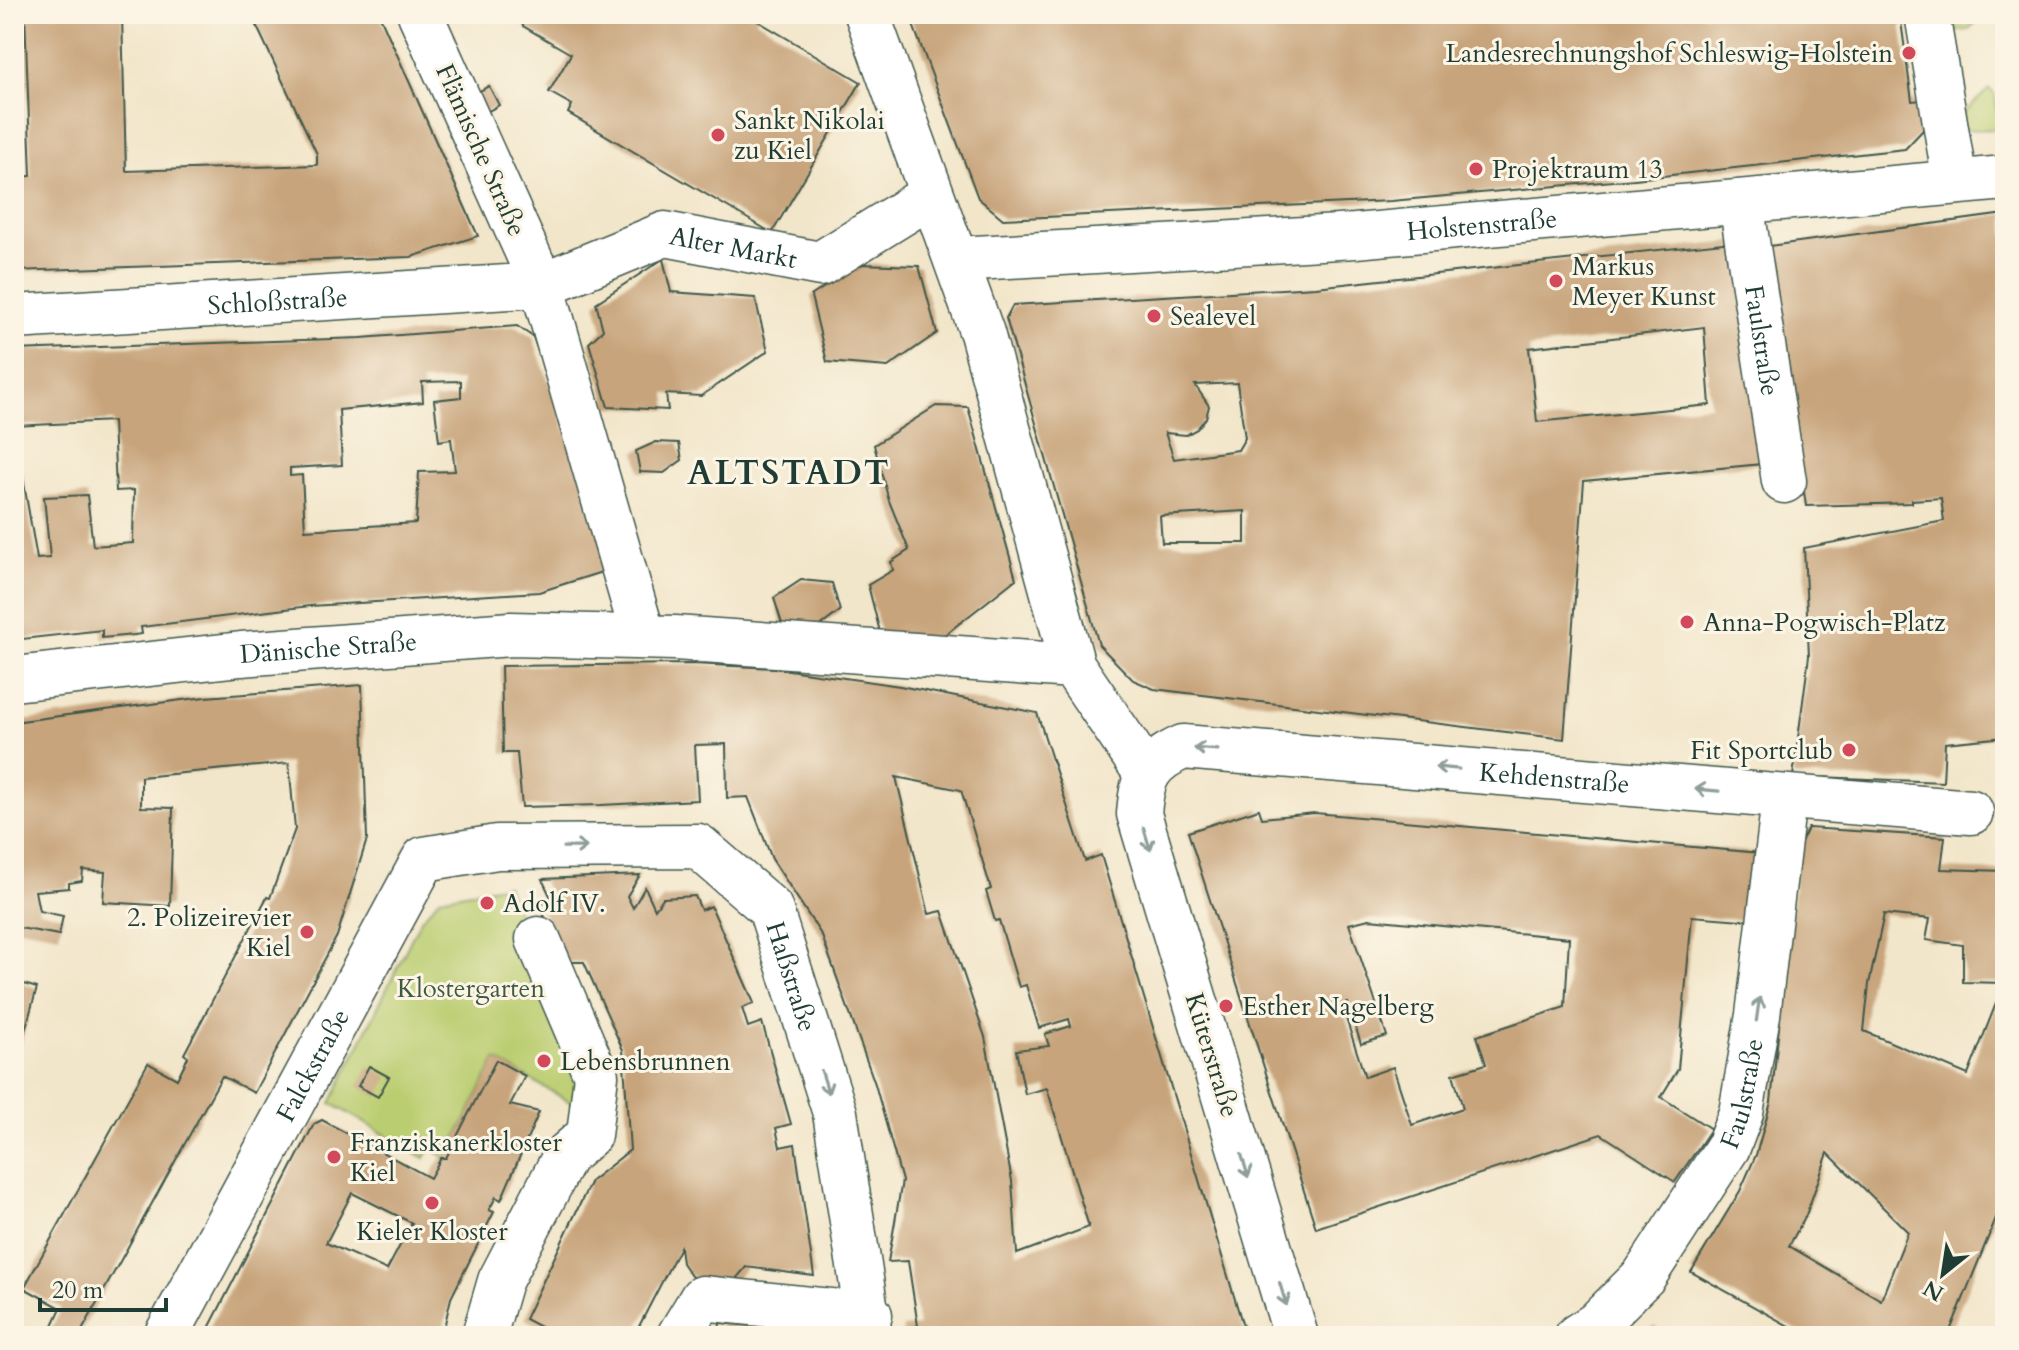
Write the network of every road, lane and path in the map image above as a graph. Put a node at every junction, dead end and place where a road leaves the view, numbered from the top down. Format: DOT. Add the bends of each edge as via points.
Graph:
graph roads {
  1 [pos="420,14"];
  2 [pos="867,14"];
  3 [pos="1927,14"];
  4 [pos="2005,178"];
  5 [pos="1955,182"];
  6 [pos="930,196"];
  7 [pos="1741,202"];
  8 [pos="957,259"];
  9 [pos="542,285"];
  10 [pos="14,317"];
  11 [pos="1784,481"];
  12 [pos="643,636"];
  13 [pos="1073,666"];
  14 [pos="14,679"];
  15 [pos="1146,773"];
  16 [pos="1784,799"];
  17 [pos="1971,812"];
  18 [pos="497,847"];
  19 [pos="538,939"];
  20 [pos="870,1326"];
  21 [pos="166,1336"];
  22 [pos="484,1336"];
  23 [pos="679,1336"];
  24 [pos="1296,1336"];
  25 [pos="1577,1336"];
  1 -- 9 [label="street, Flämische Straße"];
  2 -- 6 [label="street"];
  3 -- 5 [label="street"];
  4 -- 5 [label="street, Holstenstraße"];
  5 -- 7 [label="street, Holstenstraße"];
  6 -- 8 [label="street"];
  6 -- 9 [label="street, Alter Markt" via="820,264 665,234"];
  7 -- 8 [label="street, Holstenstraße" via="1355,236"];
  7 -- 11 [label="street, Faulstraße"];
  8 -- 13 [label="street"];
  9 -- 10 [label="street, Schloßstraße"];
  9 -- 12 [label="street"];
  12 -- 13 [label="street"];
  12 -- 14 [label="street, Dänische Straße" via="511,634 234,654"];
  13 -- 15 [label="street"];
  16 -- 15 [label="street, Kehdenstraße, one-way" via="1183,747 1163,756"];
  15 -- 24 [label="street, Küterstraße, one-way" via="1139,814"];
  16 -- 17 [label="street, Kehdenstraße"];
  25 -- 16 [label="street, Faulstraße, one-way" via="1644,1276 1728,1147 1741,1113 1758,1015"];
  18 -- 20 [label="street, Haßstraße, one-way" via="698,846 770,908 835,1113"];
  18 -- 21 [label="street, Falckstraße" via="424,859"];
  19 -- 22 [label="street" via="596,1075 589,1135 565,1156 500,1281"];
  20 -- 23 [label="street" via="702,1298"];
}
